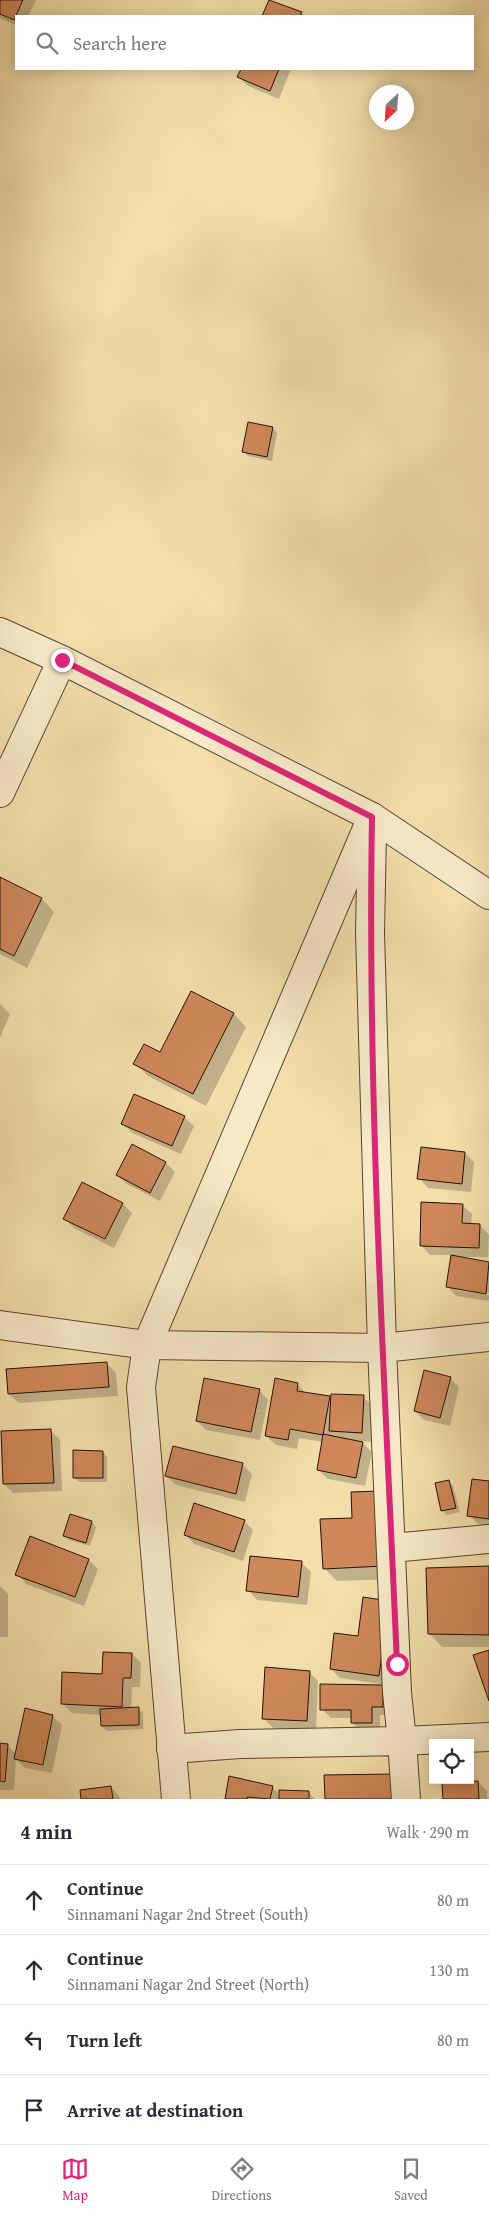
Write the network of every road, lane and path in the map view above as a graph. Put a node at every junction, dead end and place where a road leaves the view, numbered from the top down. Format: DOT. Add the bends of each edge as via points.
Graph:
graph roads {
  1 [pos="0,632"];
  2 [pos="62,660"];
  3 [pos="0,793"];
  4 [pos="372,817"];
  5 [pos="489,895"];
  6 [pos="0,1325"];
  7 [pos="489,1337"];
  8 [pos="147,1345"];
  9 [pos="382,1348"];
  10 [pos="489,1540"];
  11 [pos="392,1548"];
  12 [pos="489,1737"];
  13 [pos="402,1740"];
  14 [pos="171,1749"];
  15 [pos="176,1799"];
  16 [pos="406,1799"];
  1 -- 2 [label="street"];
  2 -- 3 [label="street"];
  2 -- 4 [label="street"];
  4 -- 5 [label="street"];
  4 -- 8 [label="street"];
  4 -- 9 [label="street" via="370,933"];
  6 -- 8 [label="street"];
  7 -- 9 [label="street"];
  8 -- 9 [label="street"];
  8 -- 14 [label="street" via="141,1387"];
  9 -- 11 [label="street"];
  10 -- 11 [label="street"];
  11 -- 13 [label="street"];
  12 -- 13 [label="street"];
  13 -- 14 [label="street" via="277,1742"];
  13 -- 16 [label="street"];
  14 -- 15 [label="street"];
}
